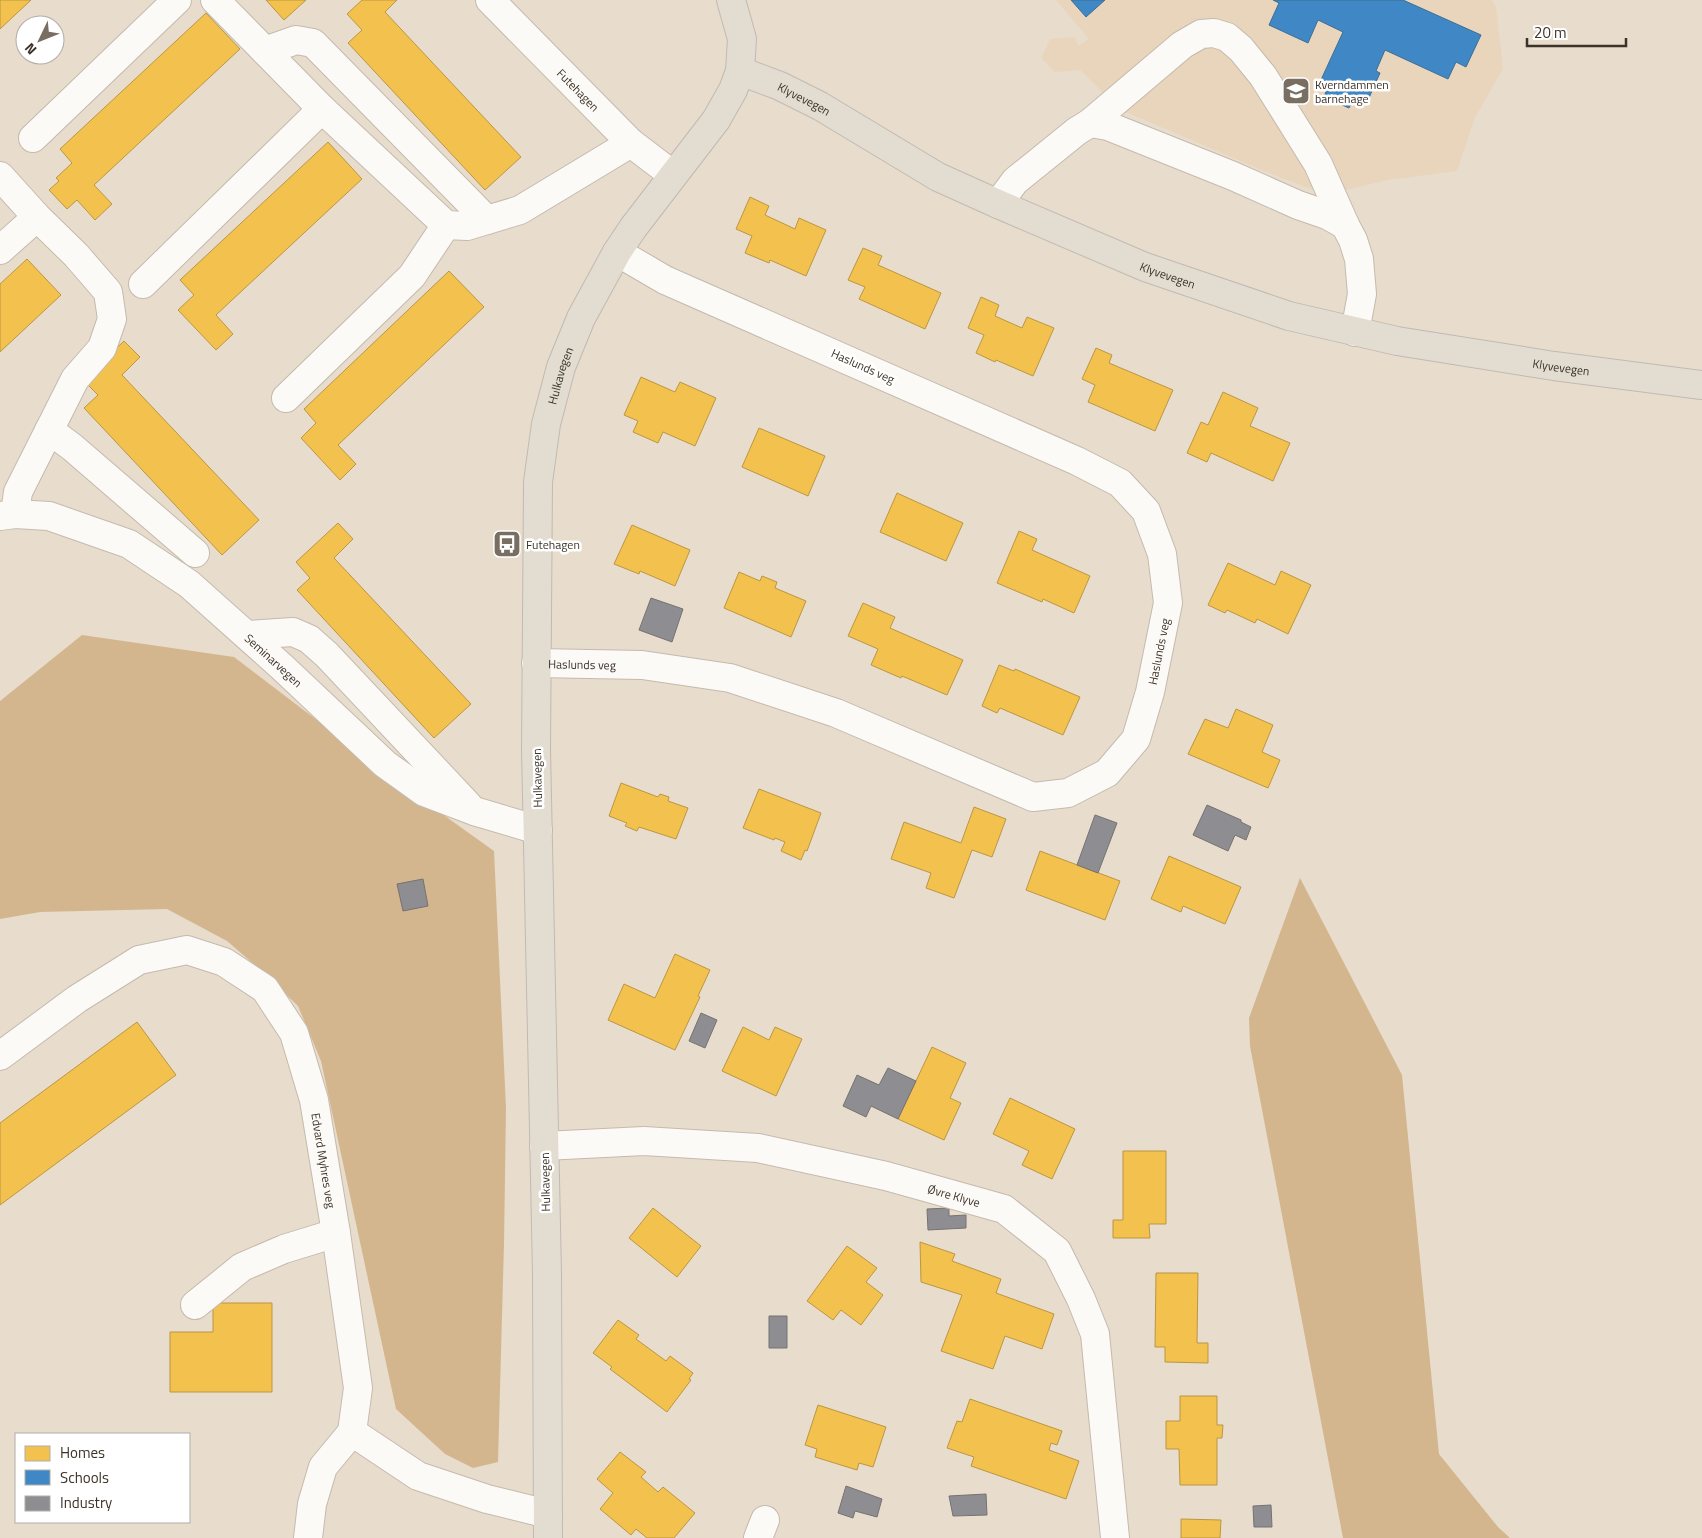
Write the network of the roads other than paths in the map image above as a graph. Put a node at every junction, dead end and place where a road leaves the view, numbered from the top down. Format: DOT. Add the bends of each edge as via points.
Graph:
graph roads {
  1 [pos="177,0"];
  2 [pos="216,0"];
  3 [pos="490,0"];
  4 [pos="732,0"];
  5 [pos="265,51"];
  6 [pos="740,72"];
  7 [pos="322,109"];
  8 [pos="1090,123"];
  9 [pos="33,138"];
  10 [pos="631,143"];
  11 [pos="672,175"];
  12 [pos="0,176"];
  13 [pos="998,204"];
  14 [pos="37,216"];
  15 [pos="487,220"];
  16 [pos="446,225"];
  17 [pos="1345,225"];
  18 [pos="0,250"];
  19 [pos="617,252"];
  20 [pos="143,284"];
  21 [pos="1355,332"];
  22 [pos="1702,385"];
  23 [pos="286,398"];
  24 [pos="49,430"];
  25 [pos="8,515"];
  26 [pos="194,552"];
  27 [pos="247,635"];
  28 [pos="536,662"];
  29 [pos="474,812"];
  30 [pos="538,830"];
  31 [pos="0,1056"];
  32 [pos="544,1146"];
  33 [pos="336,1233"];
  34 [pos="195,1305"];
  35 [pos="352,1432"];
  36 [pos="548,1526"];
  37 [pos="308,1538"];
  38 [pos="1114,1538"];
  1 -- 9 [label="street"];
  2 -- 5 [label="street"];
  3 -- 10 [label="street, Futehagen"];
  4 -- 6 [label="main road" via="742,39"];
  5 -- 7 [label="street"];
  5 -- 15 [label="street" via="296,40 313,43"];
  6 -- 11 [label="main road, Hulkavegen" via="716,120"];
  6 -- 13 [label="main road, Klyvevegen" via="780,86 820,106 938,177"];
  7 -- 16 [label="street"];
  7 -- 20 [label="street"];
  8 -- 13 [label="street" via="1015,181"];
  8 -- 17 [label="street" via="1108,126 1224,172 1298,205 1327,214"];
  8 -- 17 [label="street" via="1182,45 1201,34 1227,37 1263,76 1318,164"];
  10 -- 11 [label="street, Futehagen"];
  10 -- 15 [label="street" via="520,210"];
  11 -- 19 [label="main road, Hulkavegen"];
  12 -- 14 [label="street"];
  13 -- 21 [label="main road, Klyvevegen" via="1145,267 1289,316"];
  14 -- 18 [label="street"];
  14 -- 24 [label="street" via="108,292 112,319 102,348 75,379"];
  15 -- 16 [label="street" via="467,226"];
  16 -- 23 [label="street" via="412,276"];
  17 -- 21 [label="street" via="1359,258 1362,294"];
  19 -- 28 [label="main road, Hulkavegen" via="581,318 561,367 546,424 538,482"];
  19 -- 28 [label="street, Haslunds veg" via="665,280 1077,461 1120,483 1146,511 1162,554 1168,602 1150,692 1136,739 1107,773 1068,793 1033,797 836,713 730,678 642,665"];
  21 -- 22 [label="main road, Klyvevegen" via="1554,366"];
  24 -- 25 [label="street"];
  24 -- 26 [label="street"];
  25 -- 27 [label="street, Seminarvegen" via="49,516 129,544 189,584"];
  27 -- 29 [label="street, Seminarvegen" via="385,764 424,792"];
  27 -- 29 [label="street" via="293,632 309,639"];
  28 -- 30 [label="main road, Hulkavegen"];
  29 -- 30 [label="street, Seminarvegen"];
  30 -- 32 [label="main road, Hulkavegen"];
  31 -- 33 [label="street, Edvard Myhres veg" via="77,999 139,960 187,950 224,962 264,989 294,1033 314,1100"];
  32 -- 36 [label="main road, Hulkavegen"];
  32 -- 38 [label="street, Øvre Klyve" via="644,1141 758,1148 886,1176 1004,1209 1057,1251 1095,1334"];
  33 -- 34 [label="street" via="284,1249 242,1267"];
  33 -- 35 [label="street, Edvard Myhres veg" via="358,1388"];
  35 -- 36 [label="street" via="418,1476 487,1499"];
  35 -- 37 [label="street" via="323,1467 312,1504"];
}
